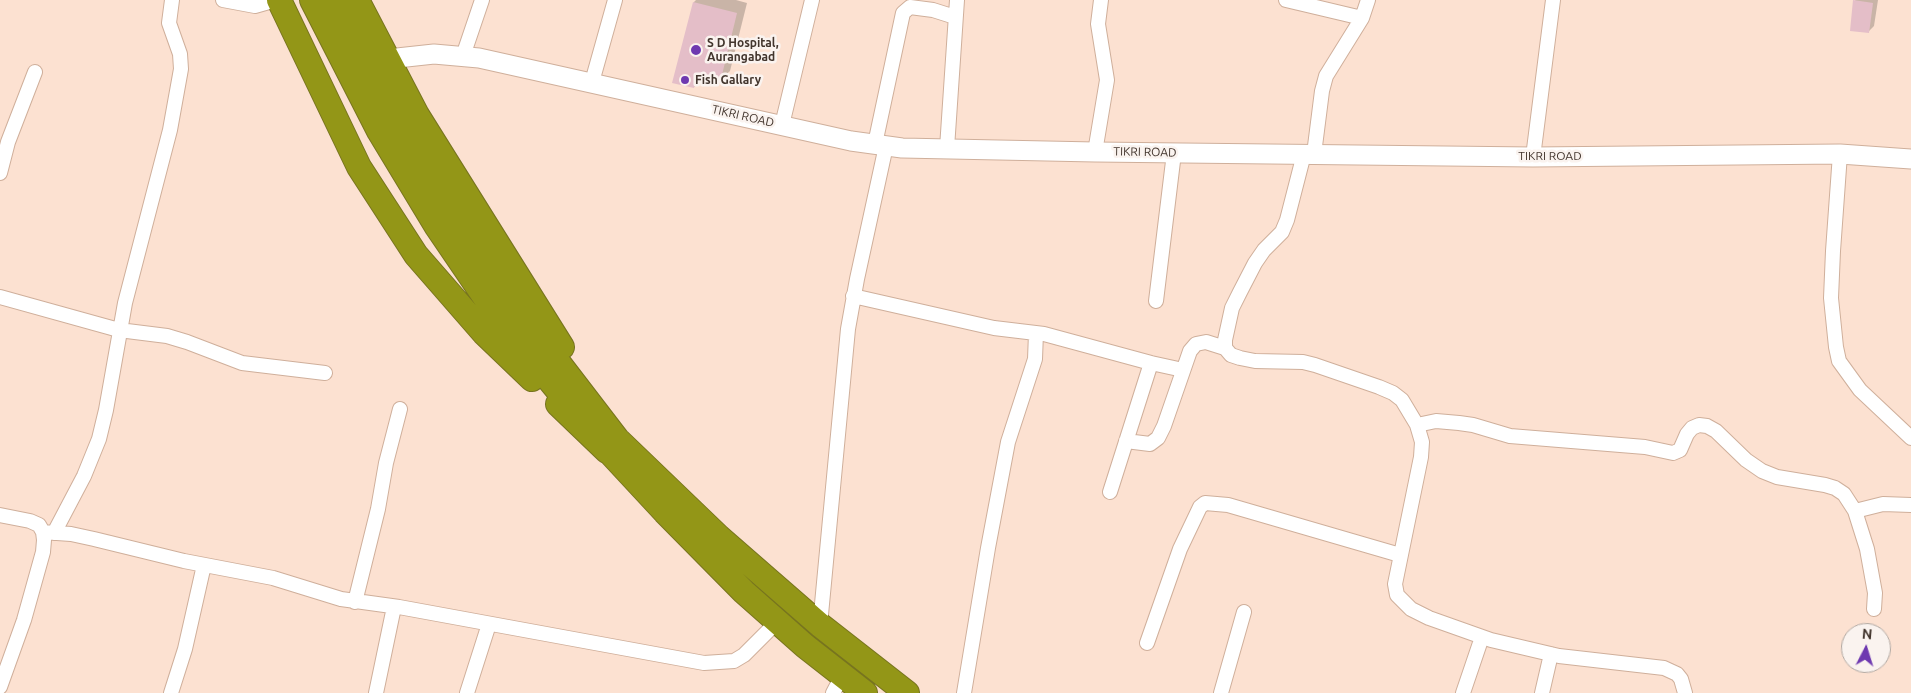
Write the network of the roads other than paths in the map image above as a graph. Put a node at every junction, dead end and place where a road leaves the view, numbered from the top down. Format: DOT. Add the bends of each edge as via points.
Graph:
graph roads {
  1 [pos="172,0"];
  2 [pos="223,0"];
  3 [pos="277,0"];
  4 [pos="312,0"];
  5 [pos="333,0"];
  6 [pos="357,0"];
  7 [pos="482,0"];
  8 [pos="615,0"];
  9 [pos="812,0"];
  10 [pos="957,0"];
  11 [pos="1101,0"];
  12 [pos="1286,0"];
  13 [pos="1368,0"];
  14 [pos="1553,0"];
  15 [pos="955,17"];
  16 [pos="1362,18"];
  17 [pos="463,56"];
  18 [pos="388,59"];
  19 [pos="35,72"];
  20 [pos="592,82"];
  21 [pos="782,124"];
  22 [pos="880,145"];
  23 [pos="947,148"];
  24 [pos="1095,152"];
  25 [pos="1174,153"];
  26 [pos="1310,154"];
  27 [pos="1840,154"];
  28 [pos="1533,157"];
  29 [pos="1911,159"];
  30 [pos="0,173"];
  31 [pos="853,296"];
  32 [pos="0,297"];
  33 [pos="1156,301"];
  34 [pos="119,330"];
  35 [pos="1036,333"];
  36 [pos="1225,348"];
  37 [pos="1151,363"];
  38 [pos="1183,370"];
  39 [pos="325,373"];
  40 [pos="400,409"];
  41 [pos="1417,425"];
  42 [pos="1911,438"];
  43 [pos="1126,442"];
  44 [pos="612,445"];
  45 [pos="1110,492"];
  46 [pos="1911,505"];
  47 [pos="1855,511"];
  48 [pos="0,515"];
  49 [pos="49,533"];
  50 [pos="1400,556"];
  51 [pos="204,565"];
  52 [pos="355,602"];
  53 [pos="394,607"];
  54 [pos="1874,609"];
  55 [pos="1244,612"];
  56 [pos="778,621"];
  57 [pos="489,624"];
  58 [pos="820,625"];
  59 [pos="1482,637"];
  60 [pos="1146,643"];
  61 [pos="1551,654"];
  62 [pos="838,684"];
  63 [pos="0,687"];
  64 [pos="171,693"];
  65 [pos="376,693"];
  66 [pos="467,693"];
  67 [pos="865,693"];
  68 [pos="907,693"];
  69 [pos="964,693"];
  70 [pos="1221,693"];
  71 [pos="1464,693"];
  72 [pos="1542,693"];
  73 [pos="1685,693"];
  1 -- 34 [label="street" via="169,23 180,54 181,69 170,130"];
  2 -- 3 [label="street" via="255,6"];
  3 -- 44 [label="highway" via="359,167 416,255 484,333"];
  4 -- 44 [label="highway" via="379,131 436,227 501,321"];
  5 -- 44 [label="highway" via="429,180 495,280"];
  6 -- 18 [label="highway"];
  7 -- 17 [label="street"];
  8 -- 20 [label="street"];
  9 -- 21 [label="street"];
  10 -- 15 [label="street"];
  11 -- 24 [label="street" via="1098,24 1108,80"];
  12 -- 16 [label="street"];
  13 -- 16 [label="street"];
  14 -- 28 [label="street"];
  15 -- 22 [label="street" via="910,7 902,13"];
  15 -- 23 [label="street"];
  16 -- 26 [label="street" via="1326,76"];
  17 -- 18 [label="street, TIKRI ROAD" via="434,54"];
  17 -- 20 [label="street, TIKRI ROAD"];
  18 -- 44 [label="highway" via="418,115 530,295"];
  19 -- 30 [label="street" via="8,142"];
  20 -- 21 [label="street, TIKRI ROAD"];
  21 -- 22 [label="street, TIKRI ROAD"];
  22 -- 23 [label="street, TIKRI ROAD"];
  22 -- 31 [label="street"];
  23 -- 24 [label="street, TIKRI ROAD"];
  24 -- 25 [label="street, TIKRI ROAD"];
  25 -- 26 [label="street, TIKRI ROAD"];
  25 -- 33 [label="street"];
  26 -- 28 [label="street, TIKRI ROAD"];
  26 -- 36 [label="street" via="1282,232 1264,250 1240,292 1230,317"];
  27 -- 28 [label="street, TIKRI ROAD"];
  27 -- 29 [label="street, TIKRI ROAD"];
  27 -- 42 [label="street" via="1831,298 1839,361 1860,390"];
  31 -- 35 [label="street" via="994,328"];
  31 -- 58 [label="street"];
  32 -- 34 [label="street"];
  34 -- 39 [label="street" via="167,336 242,363"];
  34 -- 49 [label="street" via="99,439 84,476"];
  35 -- 37 [label="street"];
  35 -- 69 [label="street" via="1035,359 1008,442"];
  36 -- 38 [label="street" via="1206,342 1196,344"];
  36 -- 41 [label="street" via="1240,358 1303,362 1379,387 1402,400"];
  37 -- 38 [label="street"];
  37 -- 43 [label="street"];
  38 -- 43 [label="street" via="1158,438 1150,444"];
  40 -- 52 [label="street"];
  41 -- 47 [label="street" via="1436,421 1460,423 1510,436 1644,447 1673,453 1680,450 1692,428 1707,426 1762,471 1835,488 1844,494"];
  41 -- 50 [label="street" via="1422,442 1421,457"];
  43 -- 45 [label="street"];
  44 -- 56 [label="highway" via="702,550"];
  44 -- 58 [label="highway"];
  46 -- 47 [label="street" via="1883,504"];
  47 -- 54 [label="street" via="1872,570"];
  48 -- 49 [label="street" via="30,521"];
  49 -- 51 [label="street" via="94,539"];
  49 -- 63 [label="street" via="24,620"];
  50 -- 59 [label="street" via="1395,584 1396,595 1402,602 1428,618"];
  50 -- 60 [label="street" via="1228,505 1205,503 1200,506 1180,548"];
  51 -- 52 [label="street" via="273,578"];
  51 -- 64 [label="street" via="185,649"];
  52 -- 53 [label="street"];
  53 -- 57 [label="street"];
  53 -- 65 [label="street"];
  55 -- 70 [label="street"];
  56 -- 57 [label="street" via="744,655 734,661 720,663 675,658"];
  56 -- 62 [label="highway"];
  57 -- 66 [label="street"];
  58 -- 68 [label="highway"];
  59 -- 61 [label="street"];
  59 -- 71 [label="street"];
  61 -- 72 [label="street"];
  61 -- 73 [label="street" via="1664,668 1677,674"];
  62 -- 67 [label="highway"];
}
